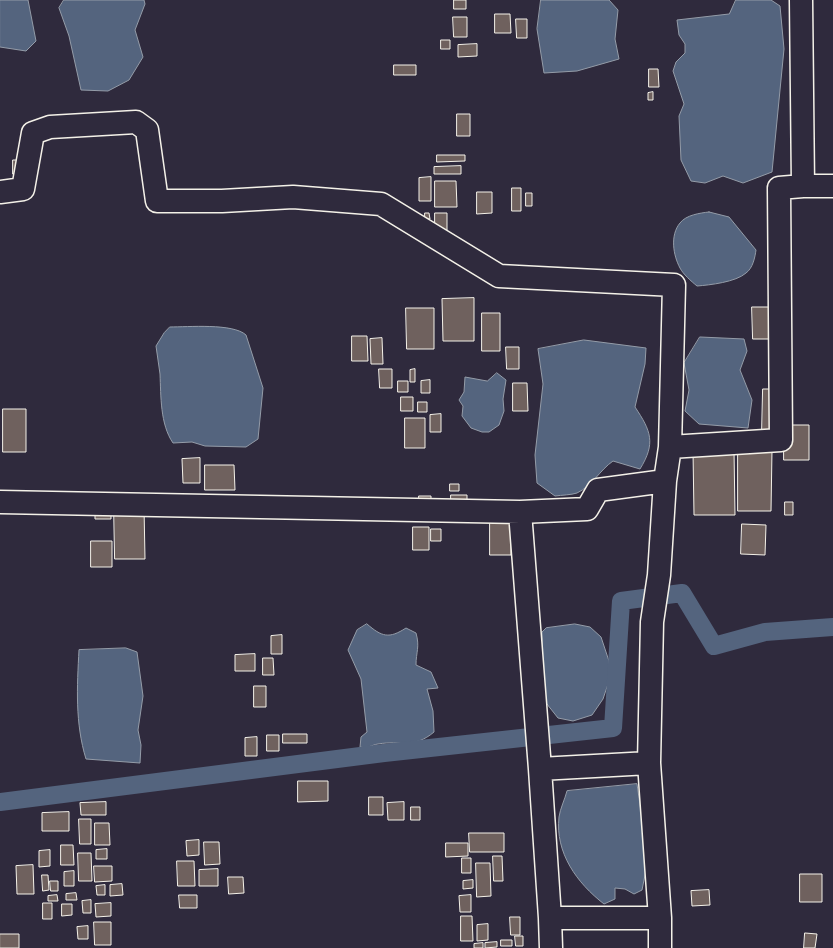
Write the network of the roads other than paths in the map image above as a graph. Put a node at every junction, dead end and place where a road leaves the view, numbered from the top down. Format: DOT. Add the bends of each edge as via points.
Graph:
graph roads {
  1 [pos="801,0"];
  2 [pos="803,186"];
  3 [pos="833,186"];
  4 [pos="0,192"];
  5 [pos="670,447"];
  6 [pos="665,481"];
  7 [pos="0,502"];
  8 [pos="520,512"];
  9 [pos="649,763"];
  10 [pos="540,769"];
  11 [pos="550,918"];
  12 [pos="660,918"];
  13 [pos="551,948"];
  14 [pos="660,948"];
  1 -- 2 [label="street"];
  2 -- 3 [label="street"];
  2 -- 5 [label="street" via="779,188 781,440"];
  4 -- 5 [label="street" via="23,190 33,133 50,127 136,122 147,130 157,201 293,197 381,204 499,276 674,285"];
  5 -- 6 [label="street"];
  6 -- 8 [label="street" via="598,490 587,509"];
  6 -- 9 [label="street" via="659,575 652,622"];
  7 -- 8 [label="street"];
  8 -- 10 [label="street"];
  9 -- 10 [label="street"];
  9 -- 12 [label="street"];
  10 -- 11 [label="street"];
  11 -- 12 [label="street"];
  11 -- 13 [label="street"];
  12 -- 14 [label="street"];
}
